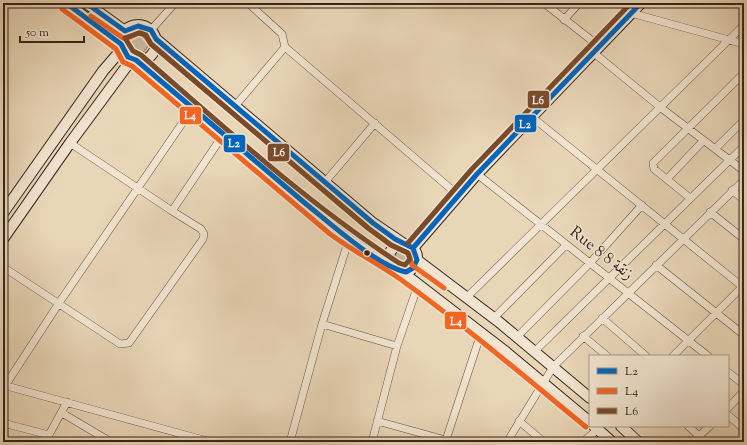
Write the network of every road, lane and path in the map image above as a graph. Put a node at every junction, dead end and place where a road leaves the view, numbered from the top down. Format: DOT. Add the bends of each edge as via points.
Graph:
graph roads {
  1 [pos="66,3"];
  2 [pos="86,3"];
  3 [pos="175,3"];
  4 [pos="248,3"];
  5 [pos="544,3"];
  6 [pos="579,3"];
  7 [pos="641,3"];
  8 [pos="631,13"];
  9 [pos="564,20"];
  10 [pos="744,25"];
  11 [pos="125,31"];
  12 [pos="153,34"];
  13 [pos="730,39"];
  14 [pos="744,44"];
  15 [pos="285,46"];
  16 [pos="121,47"];
  17 [pos="597,50"];
  18 [pos="134,60"];
  19 [pos="744,73"];
  20 [pos="234,106"];
  21 [pos="660,107"];
  22 [pos="192,109"];
  23 [pos="532,117"];
  24 [pos="744,120"];
  25 [pos="375,123"];
  26 [pos="687,128"];
  27 [pos="222,135"];
  28 [pos="703,141"];
  29 [pos="70,143"];
  30 [pos="744,146"];
  31 [pos="714,149"];
  32 [pos="730,160"];
  33 [pos="597,169"];
  34 [pos="744,171"];
  35 [pos="477,174"];
  36 [pos="667,179"];
  37 [pos="744,180"];
  38 [pos="326,181"];
  39 [pos="136,188"];
  40 [pos="732,190"];
  41 [pos="458,195"];
  42 [pos="690,198"];
  43 [pos="744,200"];
  44 [pos="642,205"];
  45 [pos="172,212"];
  46 [pos="710,212"];
  47 [pos="3,213"];
  48 [pos="664,224"];
  49 [pos="541,225"];
  50 [pos="3,239"];
  51 [pos="348,239"];
  52 [pos="684,239"];
  53 [pos="744,239"];
  54 [pos="566,245"];
  55 [pos="408,246"];
  56 [pos="417,260"];
  57 [pos="590,263"];
  58 [pos="656,265"];
  59 [pos="3,267"];
  60 [pos="392,267"];
  61 [pos="402,272"];
  62 [pos="608,278"];
  63 [pos="418,286"];
  64 [pos="744,287"];
  65 [pos="629,293"];
  66 [pos="467,297"];
  67 [pos="59,303"];
  68 [pos="716,313"];
  69 [pos="494,318"];
  70 [pos="602,318"];
  71 [pos="322,324"];
  72 [pos="481,333"];
  73 [pos="744,335"];
  74 [pos="583,336"];
  75 [pos="517,337"];
  76 [pos="689,341"];
  77 [pos="397,346"];
  78 [pos="534,352"];
  79 [pos="606,355"];
  80 [pos="645,355"];
  81 [pos="674,355"];
  82 [pos="707,355"];
  83 [pos="553,367"];
  84 [pos="729,373"];
  85 [pos="542,382"];
  86 [pos="744,385"];
  87 [pos="4,386"];
  88 [pos="744,391"];
  89 [pos="589,397"];
  90 [pos="67,402"];
  91 [pos="729,407"];
  92 [pos="62,413"];
  93 [pos="729,416"];
  94 [pos="377,421"];
  95 [pos="519,421"];
  96 [pos="589,422"];
  97 [pos="3,423"];
  98 [pos="593,427"];
  99 [pos="595,427"];
  100 [pos="622,427"];
  101 [pos="689,427"];
  102 [pos="709,427"];
  103 [pos="744,429"];
  104 [pos="699,436"];
  105 [pos="47,439"];
  106 [pos="450,441"];
  107 [pos="111,442"];
  108 [pos="208,442"];
  109 [pos="290,442"];
  110 [pos="372,442"];
  111 [pos="507,442"];
  112 [pos="544,442"];
  113 [pos="583,442"];
  114 [pos="612,442"];
  115 [pos="638,442"];
  116 [pos="692,442"];
  117 [pos="706,442"];
  1 -- 16 [label="main road"];
  2 -- 11 [label="main road"];
  3 -- 12 [label="street"];
  4 -- 15 [label="street" via="282,34"];
  5 -- 9 [label="street"];
  6 -- 9 [label="street"];
  7 -- 8 [label="main road"];
  8 -- 13 [label="street"];
  8 -- 17 [label="main road"];
  9 -- 17 [label="street"];
  10 -- 13 [label="street"];
  11 -- 12 [label="main road" via="130,26 138,25 145,26"];
  11 -- 16 [label="main road" via="121,37"];
  12 -- 18 [label="main road" via="153,53 146,59"];
  12 -- 20 [label="main road"];
  13 -- 14 [label="street"];
  13 -- 21 [label="street"];
  15 -- 20 [label="street"];
  15 -- 25 [label="street"];
  16 -- 18 [label="main road"];
  16 -- 47 [label="main road"];
  17 -- 21 [label="street"];
  17 -- 23 [label="main road"];
  18 -- 22 [label="main road"];
  18 -- 29 [label="main road"];
  19 -- 26 [label="street"];
  20 -- 38 [label="main road"];
  21 -- 26 [label="street"];
  21 -- 33 [label="street"];
  22 -- 27 [label="main road"];
  22 -- 39 [label="street"];
  23 -- 33 [label="street"];
  23 -- 35 [label="main road"];
  24 -- 31 [label="street"];
  25 -- 38 [label="street"];
  25 -- 41 [label="street"];
  26 -- 28 [label="street"];
  26 -- 36 [label="street" via="653,163 654,169"];
  27 -- 45 [label="street"];
  27 -- 51 [label="main road"];
  28 -- 31 [label="street"];
  28 -- 36 [label="street"];
  29 -- 39 [label="street"];
  29 -- 50 [label="main road"];
  30 -- 32 [label="street"];
  31 -- 32 [label="street"];
  32 -- 34 [label="street"];
  32 -- 42 [label="street"];
  33 -- 44 [label="street"];
  33 -- 49 [label="street"];
  35 -- 41 [label="main road"];
  35 -- 49 [label="street, Rue 8 8 زنقة"];
  36 -- 42 [label="street"];
  37 -- 40 [label="street"];
  38 -- 55 [label="main road" via="373,223"];
  39 -- 45 [label="street"];
  39 -- 67 [label="street"];
  40 -- 43 [label="street"];
  40 -- 46 [label="street"];
  41 -- 55 [label="main road"];
  42 -- 48 [label="street"];
  44 -- 48 [label="street"];
  44 -- 57 [label="street"];
  45 -- 67 [label="street" via="201,229 203,239 129,343 120,344"];
  46 -- 52 [label="street"];
  46 -- 53 [label="street"];
  48 -- 52 [label="street"];
  48 -- 62 [label="street"];
  49 -- 54 [label="street, Rue 8 8 زنقة"];
  49 -- 66 [label="street"];
  51 -- 60 [label="main road"];
  51 -- 71 [label="street"];
  52 -- 58 [label="street"];
  52 -- 64 [label="street"];
  54 -- 57 [label="street, Rue 8 8 زنقة"];
  54 -- 69 [label="street"];
  55 -- 56 [label="main road" via="416,253"];
  55 -- 60 [label="main road" via="395,247 390,254"];
  56 -- 61 [label="main road" via="410,271"];
  56 -- 66 [label="main road"];
  57 -- 62 [label="street, Rue 8 8 زنقة"];
  57 -- 75 [label="street"];
  58 -- 65 [label="street"];
  58 -- 68 [label="street"];
  59 -- 67 [label="street"];
  60 -- 61 [label="main road"];
  61 -- 63 [label="main road"];
  62 -- 65 [label="street, Rue 8 8 زنقة"];
  62 -- 78 [label="street"];
  63 -- 72 [label="main road"];
  63 -- 77 [label="street"];
  64 -- 68 [label="street"];
  65 -- 70 [label="street"];
  65 -- 76 [label="street, Rue 8 8 زنقة"];
  66 -- 69 [label="main road"];
  67 -- 87 [label="street"];
  68 -- 73 [label="street"];
  68 -- 76 [label="street"];
  69 -- 75 [label="main road"];
  70 -- 74 [label="street"];
  70 -- 80 [label="street"];
  71 -- 77 [label="street"];
  71 -- 109 [label="street"];
  72 -- 85 [label="main road"];
  72 -- 106 [label="street"];
  74 -- 79 [label="street"];
  74 -- 83 [label="street"];
  75 -- 78 [label="main road"];
  76 -- 81 [label="street"];
  76 -- 82 [label="street, Rue 8 8 زنقة"];
  77 -- 94 [label="street"];
  78 -- 83 [label="main road"];
  83 -- 85 [label="street"];
  83 -- 89 [label="main road"];
  84 -- 86 [label="street"];
  85 -- 95 [label="street"];
  85 -- 96 [label="main road"];
  87 -- 90 [label="street"];
  88 -- 91 [label="street"];
  90 -- 92 [label="street"];
  90 -- 108 [label="street"];
  92 -- 105 [label="street"];
  92 -- 107 [label="street"];
  93 -- 103 [label="street"];
  94 -- 106 [label="street"];
  94 -- 110 [label="street"];
  95 -- 111 [label="street"];
  95 -- 112 [label="street"];
  97 -- 105 [label="street"];
  98 -- 113 [label="street"];
  99 -- 114 [label="main road"];
  100 -- 115 [label="main road"];
  101 -- 104 [label="street"];
  102 -- 104 [label="street"];
  104 -- 116 [label="street"];
  104 -- 117 [label="street"];
}
